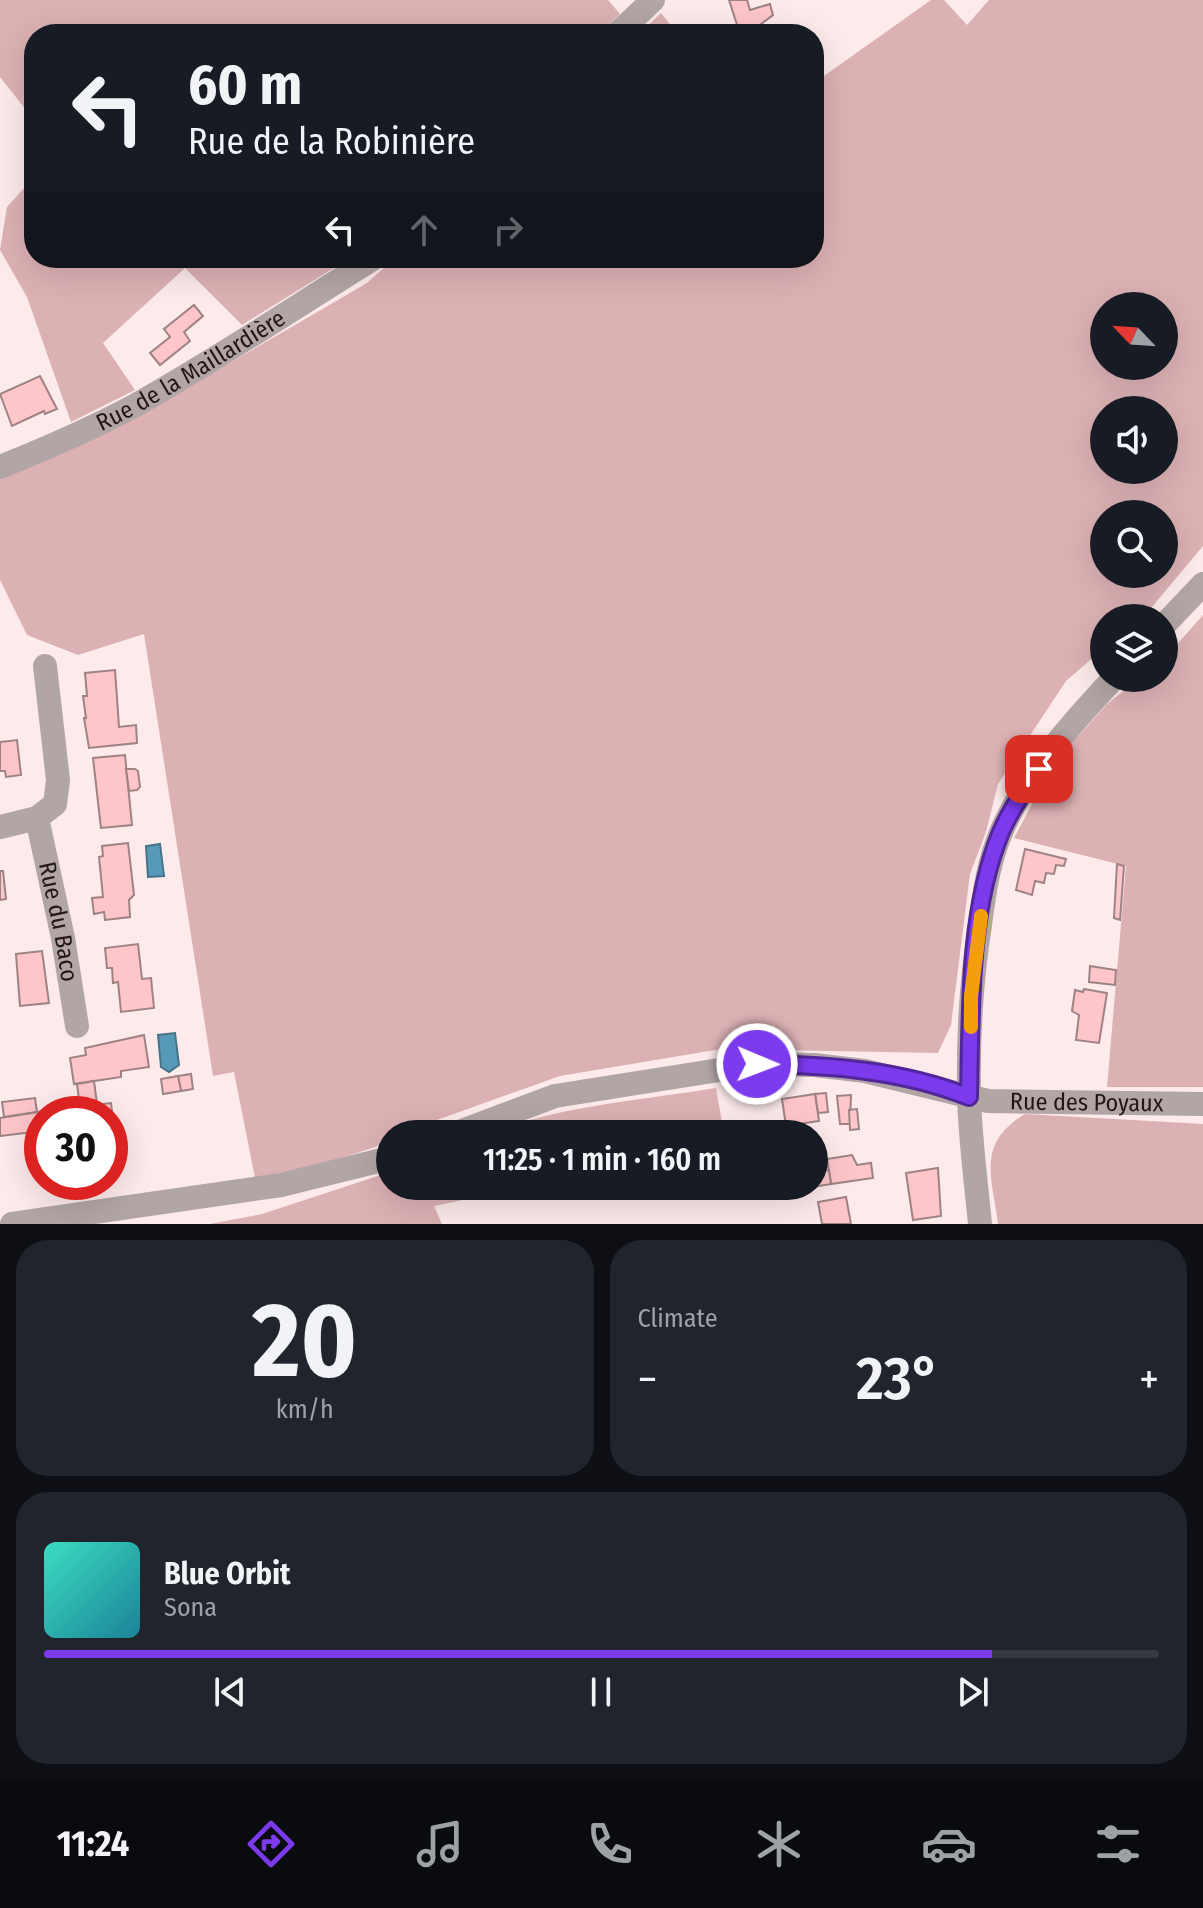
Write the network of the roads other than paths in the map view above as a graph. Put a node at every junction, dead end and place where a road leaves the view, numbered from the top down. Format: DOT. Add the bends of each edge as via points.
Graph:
graph roads {
  1 [pos="653,0"];
  2 [pos="628,24"];
  3 [pos="358,268"];
  4 [pos="0,467"];
  5 [pos="1203,584"];
  6 [pos="1178,610"];
  7 [pos="45,666"];
  8 [pos="1101,692"];
  9 [pos="37,818"];
  10 [pos="0,827"];
  11 [pos="77,1026"];
  12 [pos="969,1097"];
  13 [pos="1203,1104"];
  14 [pos="491,1120"];
  15 [pos="376,1161"];
  16 [pos="12,1224"];
  17 [pos="980,1224"];
  1 -- 2 [label="street"];
  3 -- 4 [label="street, Rue de la Maillardière" via="131,407"];
  5 -- 6 [label="street"];
  7 -- 9 [label="street" via="58,780 55,804"];
  8 -- 12 [label="street" via="1019,797 1001,832 975,953"];
  9 -- 10 [label="street"];
  9 -- 11 [label="street, Rue du Baco"];
  12 -- 13 [label="street, Rue des Poyaux"];
  12 -- 14 [label="street, Rue des Poyaux" via="865,1071 757,1064 555,1096"];
  12 -- 17 [label="street"];
  15 -- 16 [label="street" via="281,1185"];
}
